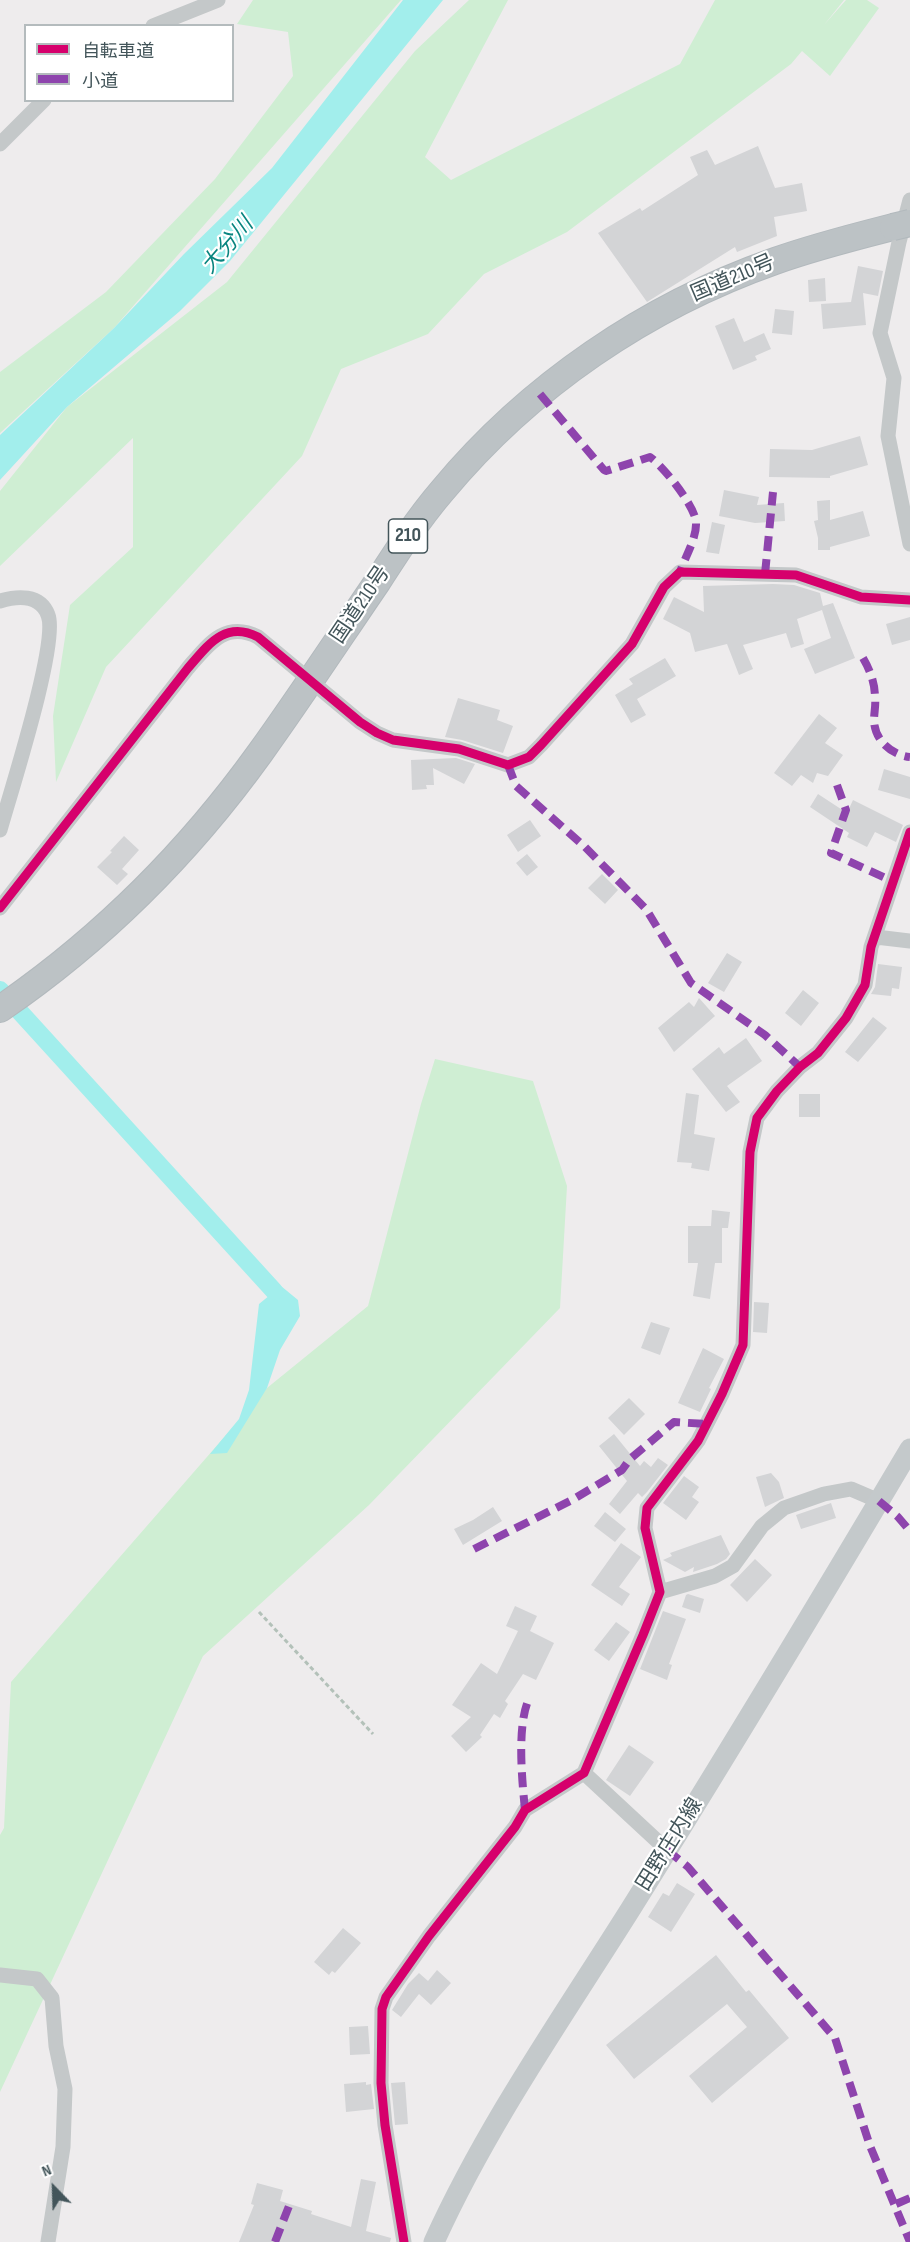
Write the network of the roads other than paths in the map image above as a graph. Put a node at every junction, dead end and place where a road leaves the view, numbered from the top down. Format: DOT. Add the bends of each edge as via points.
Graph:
graph roads {
  1 [pos="218,0"];
  2 [pos="158,24"];
  3 [pos="42,102"];
  4 [pos="0,144"];
  5 [pos="910,200"];
  6 [pos="902,225"];
  7 [pos="910,544"];
  8 [pos="910,600"];
  9 [pos="0,601"];
  10 [pos="310,680"];
  11 [pos="0,830"];
  12 [pos="910,832"];
  13 [pos="5,891"];
  14 [pos="0,908"];
  15 [pos="876,937"];
  16 [pos="910,941"];
  17 [pos="0,1009"];
  18 [pos="910,1449"];
  19 [pos="879,1501"];
  20 [pos="660,1592"];
  21 [pos="584,1773"];
  22 [pos="667,1850"];
  23 [pos="0,1975"];
  24 [pos="48,2242"];
  25 [pos="404,2242"];
  26 [pos="434,2242"];
  1 -- 2 [label="street"];
  3 -- 4 [label="street"];
  5 -- 7 [label="street" via="880,333 894,378 888,435"];
  6 -- 10 [label="highway, 国道210号 / 210" via="774,261 703,291 622,334 559,378 496,433 442,491"];
  8 -- 10 [label="street" via="861,597 796,575 680,572 664,587 632,644 542,745 528,757 508,765 459,749 393,740 377,733"];
  9 -- 11 [label="street" via="21,596 36,601 44,607 50,624 36,699"];
  10 -- 13 [label="street" via="250,633 226,633 212,640"];
  10 -- 17 [label="highway, 国道210号 / 210" via="249,768 193,839 111,922"];
  12 -- 15 [label="street"];
  13 -- 14 [label="street"];
  15 -- 16 [label="street"];
  15 -- 20 [label="street" via="865,985 846,1018 819,1053 777,1091 757,1118 750,1152 743,1345 698,1441 647,1508 645,1528"];
  18 -- 19 [label="main road, 田野庄内線"];
  19 -- 20 [label="street" via="851,1490 824,1494 784,1508 762,1526 733,1566 715,1576"];
  19 -- 22 [label="main road, 田野庄内線"];
  20 -- 21 [label="street"];
  21 -- 22 [label="street"];
  21 -- 25 [label="street" via="525,1810 386,1997 382,2009 381,2083"];
  22 -- 26 [label="main road, 田野庄内線" via="510,2101 461,2185"];
  23 -- 24 [label="street" via="38,1979 52,1998 65,2089 63,2147"];
}
